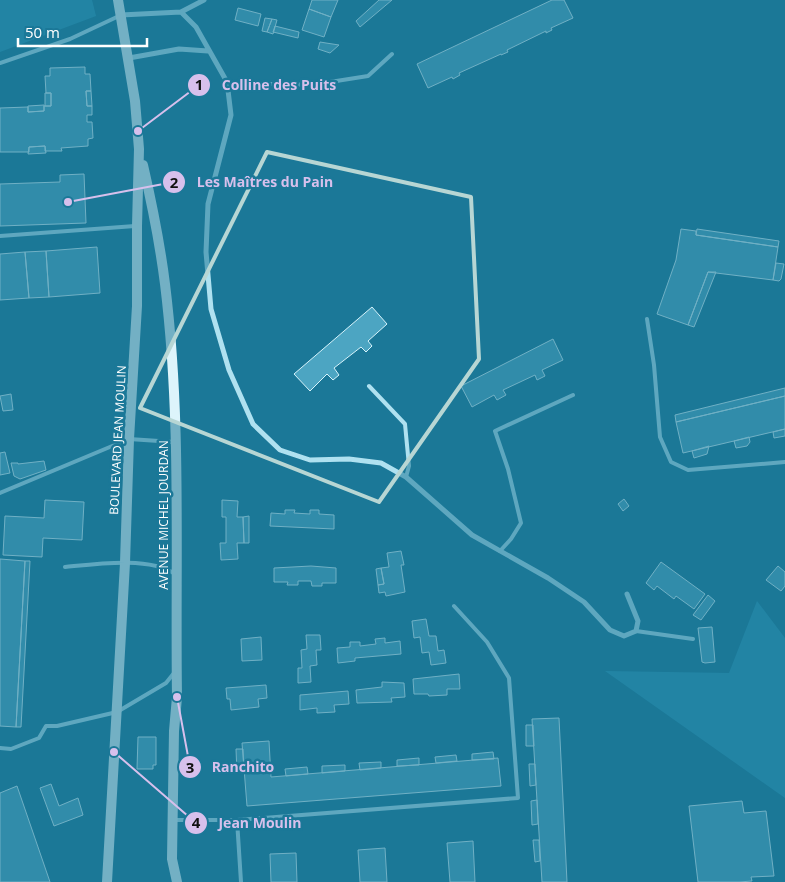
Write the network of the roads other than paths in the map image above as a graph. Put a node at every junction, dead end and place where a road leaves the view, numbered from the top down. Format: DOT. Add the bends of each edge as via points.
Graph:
graph roads {
  1 [pos="118,0"];
  2 [pos="204,0"];
  3 [pos="180,12"];
  4 [pos="121,16"];
  5 [pos="208,51"];
  6 [pos="392,54"];
  7 [pos="129,58"];
  8 [pos="0,62"];
  9 [pos="227,82"];
  10 [pos="139,149"];
  11 [pos="137,226"];
  12 [pos="0,236"];
  13 [pos="647,319"];
  14 [pos="369,386"];
  15 [pos="573,395"];
  16 [pos="129,439"];
  17 [pos="176,442"];
  18 [pos="785,462"];
  19 [pos="406,478"];
  20 [pos="0,493"];
  21 [pos="500,551"];
  22 [pos="125,563"];
  23 [pos="65,567"];
  24 [pos="177,575"];
  25 [pos="627,594"];
  26 [pos="454,606"];
  27 [pos="636,631"];
  28 [pos="693,640"];
  29 [pos="176,669"];
  30 [pos="117,712"];
  31 [pos="0,748"];
  32 [pos="173,820"];
  33 [pos="237,820"];
  34 [pos="107,882"];
  35 [pos="177,882"];
  36 [pos="241,882"];
  1 -- 4 [label="main road, BOULEVARD JEAN MOULIN"];
  2 -- 3 [label="street"];
  3 -- 4 [label="street"];
  3 -- 5 [label="street" via="196,27"];
  4 -- 7 [label="main road, BOULEVARD JEAN MOULIN"];
  4 -- 8 [label="lane" via="70,39"];
  5 -- 7 [label="street" via="180,49"];
  5 -- 9 [label="street"];
  6 -- 9 [label="lane" via="368,76 294,85"];
  7 -- 10 [label="main road, BOULEVARD JEAN MOULIN"];
  9 -- 19 [label="street" via="231,115 208,204 206,252 211,309 229,370 253,424 280,450 310,460 350,459 381,463"];
  10 -- 11 [label="main road, BOULEVARD JEAN MOULIN"];
  10 -- 17 [label="main road, AVENUE MICHEL JOURDAN" via="165,284"];
  11 -- 12 [label="lane"];
  11 -- 16 [label="main road, BOULEVARD JEAN MOULIN" via="137,306"];
  13 -- 18 [label="lane" via="660,437 671,462 688,470"];
  14 -- 19 [label="lane" via="405,424 409,466"];
  15 -- 21 [label="lane" via="495,431 521,523"];
  16 -- 17 [label="lane"];
  16 -- 20 [label="lane"];
  16 -- 22 [label="main road, BOULEVARD JEAN MOULIN"];
  17 -- 24 [label="main road, AVENUE MICHEL JOURDAN"];
  19 -- 21 [label="street" via="472,535"];
  21 -- 27 [label="street" via="584,602 610,630 624,636"];
  22 -- 23 [label="lane"];
  22 -- 24 [label="lane" via="162,566"];
  22 -- 30 [label="main road, BOULEVARD JEAN MOULIN"];
  24 -- 29 [label="main road, AVENUE MICHEL JOURDAN"];
  25 -- 27 [label="street" via="638,621"];
  26 -- 33 [label="lane" via="488,642 510,678 518,798"];
  27 -- 28 [label="lane"];
  29 -- 30 [label="lane" via="166,683"];
  29 -- 32 [label="main road, AVENUE MICHEL JOURDAN"];
  30 -- 31 [label="lane" via="46,726 39,738 11,748"];
  30 -- 34 [label="main road, BOULEVARD JEAN MOULIN"];
  32 -- 33 [label="lane"];
  32 -- 35 [label="main road, AVENUE MICHEL JOURDAN" via="172,859"];
  33 -- 36 [label="lane"];
}
